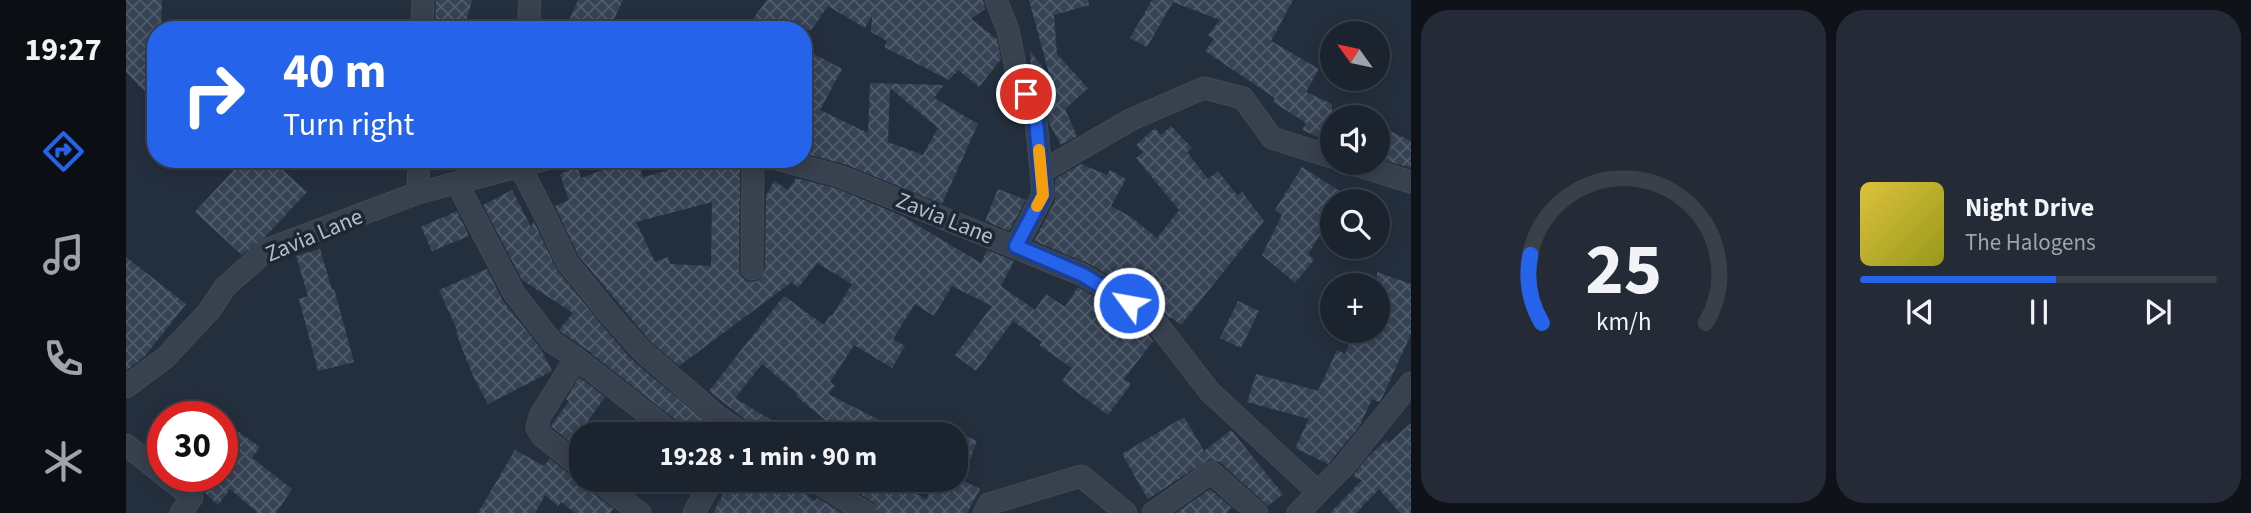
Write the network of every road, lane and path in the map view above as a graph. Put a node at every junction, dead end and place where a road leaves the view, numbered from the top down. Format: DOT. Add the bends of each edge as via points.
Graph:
graph roads {
  1 [pos="423,0"];
  2 [pos="530,0"];
  3 [pos="996,0"];
  4 [pos="422,21"];
  5 [pos="529,21"];
  6 [pos="1320,153"];
  7 [pos="419,168"];
  8 [pos="504,168"];
  9 [pos="522,168"];
  10 [pos="753,168"];
  11 [pos="810,168"];
  12 [pos="1041,172"];
  13 [pos="1389,175"];
  14 [pos="1411,182"];
  15 [pos="457,183"];
  16 [pos="418,193"];
  17 [pos="1016,246"];
  18 [pos="752,269"];
  19 [pos="576,358"];
  20 [pos="1411,383"];
  21 [pos="126,387"];
  22 [pos="658,422"];
  23 [pos="726,422"];
  24 [pos="126,445"];
  25 [pos="569,457"];
  26 [pos="147,462"];
  27 [pos="186,492"];
  28 [pos="613,492"];
  29 [pos="705,492"];
  30 [pos="833,492"];
  31 [pos="1318,492"];
  32 [pos="181,513"];
  33 [pos="640,513"];
  34 [pos="694,513"];
  35 [pos="866,513"];
  36 [pos="984,513"];
  37 [pos="1126,513"];
  38 [pos="1153,513"];
  39 [pos="1257,513"];
  40 [pos="1298,513"];
  1 -- 4 [label="street"];
  2 -- 5 [label="street"];
  3 -- 12 [label="street" via="1036,120"];
  6 -- 12 [label="street" via="1272,138 1243,98 1204,88 1130,120"];
  7 -- 16 [label="street"];
  8 -- 15 [label="street, Zavia Lane"];
  9 -- 23 [label="street" via="567,262 650,358"];
  10 -- 18 [label="street"];
  11 -- 17 [label="street, Zavia Lane"];
  12 -- 17 [label="street" via="1043,195"];
  13 -- 14 [label="street"];
  15 -- 16 [label="street, Zavia Lane"];
  15 -- 19 [label="street" via="514,293 552,342"];
  16 -- 21 [label="street, Zavia Lane" via="268,249 225,287 166,357"];
  17 -- 31 [label="street, Zavia Lane" via="1083,275 1151,317 1210,392"];
  19 -- 22 [label="street"];
  19 -- 25 [label="street" via="537,428"];
  20 -- 31 [label="street"];
  24 -- 26 [label="street"];
  27 -- 32 [label="street" via="192,497"];
  28 -- 33 [label="street"];
  29 -- 34 [label="street"];
  30 -- 35 [label="street"];
  31 -- 40 [label="street"];
  36 -- 37 [label="street" via="989,504 1081,476"];
  38 -- 39 [label="street" via="1211,472"];
}
